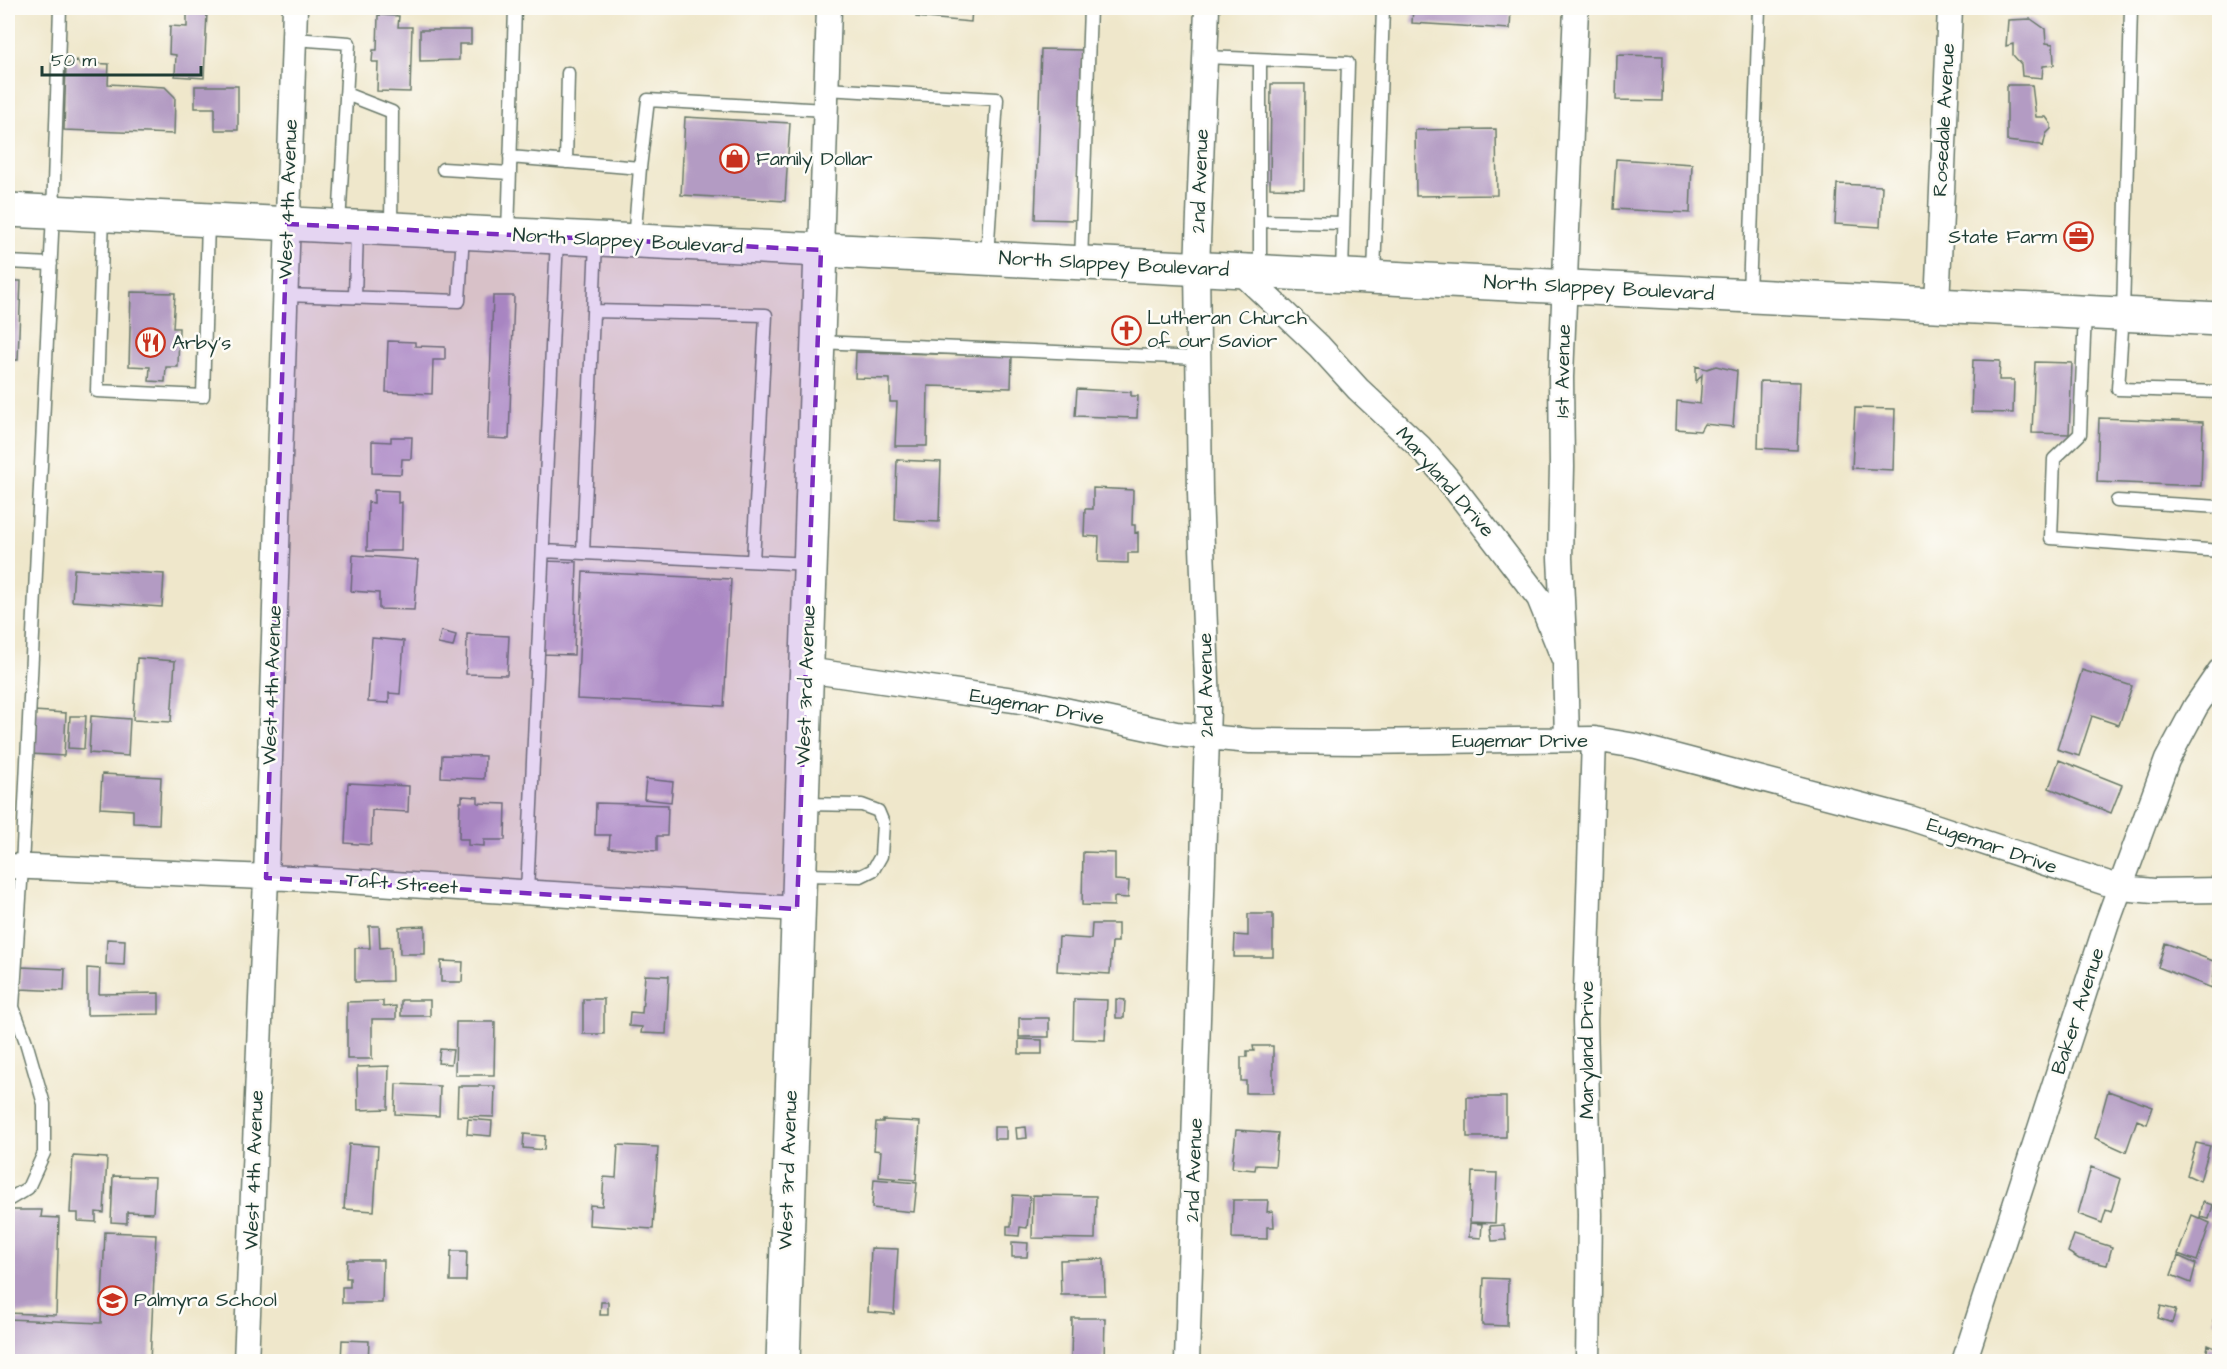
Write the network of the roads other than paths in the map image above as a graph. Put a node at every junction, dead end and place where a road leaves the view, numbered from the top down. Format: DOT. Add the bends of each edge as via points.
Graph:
graph roads {
  1 [pos="60,8"];
  2 [pos="295,8"];
  3 [pos="515,8"];
  4 [pos="829,8"];
  5 [pos="1090,8"];
  6 [pos="1207,8"];
  7 [pos="1383,8"];
  8 [pos="1576,8"];
  9 [pos="1759,8"];
  10 [pos="1950,8"];
  11 [pos="2131,8"];
  12 [pos="294,39"];
  13 [pos="1205,57"];
  14 [pos="1260,60"];
  15 [pos="568,73"];
  16 [pos="346,94"];
  17 [pos="826,100"];
  18 [pos="510,157"];
  19 [pos="566,162"];
  20 [pos="640,168"];
  21 [pos="443,169"];
  22 [pos="510,173"];
  23 [pos="8,210"];
  24 [pos="53,213"];
  25 [pos="103,215"];
  26 [pos="208,220"];
  27 [pos="1260,221"];
  28 [pos="1342,223"];
  29 [pos="287,224"];
  30 [pos="348,227"];
  31 [pos="391,229"];
  32 [pos="464,233"];
  33 [pos="508,235"];
  34 [pos="557,237"];
  35 [pos="597,239"];
  36 [pos="634,241"];
  37 [pos="821,250"];
  38 [pos="987,258"];
  39 [pos="8,262"];
  40 [pos="1081,263"];
  41 [pos="51,264"];
  42 [pos="1197,268"];
  43 [pos="1250,271"];
  44 [pos="1342,276"];
  45 [pos="1374,277"];
  46 [pos="1566,286"];
  47 [pos="285,295"];
  48 [pos="1748,296"];
  49 [pos="355,297"];
  50 [pos="1938,304"];
  51 [pos="594,311"];
  52 [pos="2085,312"];
  53 [pos="2123,314"];
  54 [pos="2220,319"];
  55 [pos="816,341"];
  56 [pos="1198,358"];
  57 [pos="2220,392"];
  58 [pos="2117,501"];
  59 [pos="2220,507"];
  60 [pos="543,551"];
  61 [pos="2220,551"];
  62 [pos="583,553"];
  63 [pos="753,561"];
  64 [pos="810,564"];
  65 [pos="1565,662"];
  66 [pos="806,670"];
  67 [pos="2220,671"];
  68 [pos="1207,737"];
  69 [pos="1594,739"];
  70 [pos="1567,740"];
  71 [pos="802,804"];
  72 [pos="15,866"];
  73 [pos="799,875"];
  74 [pos="266,878"];
  75 [pos="2121,888"];
  76 [pos="2220,890"];
  77 [pos="527,892"];
  78 [pos="797,909"];
  79 [pos="8,1200"];
  80 [pos="246,1362"];
  81 [pos="783,1362"];
  82 [pos="1187,1362"];
  83 [pos="1588,1362"];
  84 [pos="1964,1362"];
  1 -- 24 [label="lane"];
  2 -- 12 [label="street, West 4th Avenue"];
  3 -- 18 [label="lane"];
  4 -- 17 [label="street, West 3rd Avenue"];
  5 -- 40 [label="lane"];
  6 -- 13 [label="street, 2nd Avenue"];
  7 -- 45 [label="lane"];
  8 -- 46 [label="street, 1st Avenue"];
  9 -- 48 [label="lane"];
  10 -- 50 [label="street, Rosedale Avenue"];
  11 -- 53 [label="lane"];
  12 -- 16 [label="lane" via="349,43"];
  12 -- 29 [label="street, West 4th Avenue"];
  13 -- 14 [label="lane"];
  13 -- 42 [label="street, 2nd Avenue"];
  14 -- 27 [label="lane"];
  14 -- 28 [label="lane" via="1348,63"];
  15 -- 19 [label="lane"];
  16 -- 30 [label="lane"];
  16 -- 31 [label="lane" via="392,112"];
  17 -- 20 [label="lane" via="648,100"];
  17 -- 37 [label="street, West 3rd Avenue"];
  17 -- 38 [label="lane" via="997,99"];
  18 -- 19 [label="lane"];
  18 -- 22 [label="lane"];
  19 -- 20 [label="lane"];
  20 -- 36 [label="lane"];
  21 -- 22 [label="lane"];
  22 -- 33 [label="lane"];
  23 -- 24 [label="main road, North Slappey Boulevard"];
  24 -- 25 [label="main road, North Slappey Boulevard"];
  24 -- 41 [label="lane"];
  25 -- 26 [label="main road, North Slappey Boulevard"];
  25 -- 26 [label="lane" via="97,392 203,396"];
  26 -- 29 [label="main road, North Slappey Boulevard"];
  27 -- 28 [label="lane"];
  27 -- 43 [label="lane"];
  28 -- 44 [label="lane"];
  29 -- 30 [label="main road, North Slappey Boulevard"];
  29 -- 47 [label="street, West 4th Avenue"];
  30 -- 31 [label="main road, North Slappey Boulevard"];
  30 -- 49 [label="lane"];
  31 -- 32 [label="main road, North Slappey Boulevard"];
  32 -- 33 [label="main road, North Slappey Boulevard"];
  32 -- 49 [label="lane" via="459,301"];
  33 -- 34 [label="main road, North Slappey Boulevard"];
  34 -- 35 [label="main road, North Slappey Boulevard"];
  34 -- 60 [label="lane"];
  35 -- 36 [label="main road, North Slappey Boulevard"];
  35 -- 51 [label="lane"];
  36 -- 37 [label="main road, North Slappey Boulevard"];
  37 -- 38 [label="main road, North Slappey Boulevard"];
  37 -- 55 [label="main road, West 3rd Avenue"];
  38 -- 40 [label="main road, North Slappey Boulevard"];
  39 -- 41 [label="lane"];
  40 -- 42 [label="main road, North Slappey Boulevard"];
  41 -- 72 [label="lane"];
  42 -- 43 [label="main road, North Slappey Boulevard"];
  42 -- 56 [label="street, 2nd Avenue"];
  43 -- 44 [label="main road, North Slappey Boulevard"];
  43 -- 65 [label="street, Maryland Drive" via="1358,389 1446,477 1539,598"];
  44 -- 45 [label="main road, North Slappey Boulevard"];
  45 -- 46 [label="main road, North Slappey Boulevard"];
  46 -- 48 [label="main road, North Slappey Boulevard"];
  46 -- 65 [label="street, 1st Avenue" via="1560,558"];
  47 -- 49 [label="lane"];
  47 -- 74 [label="street, West 4th Avenue"];
  48 -- 50 [label="main road, North Slappey Boulevard"];
  50 -- 52 [label="main road, North Slappey Boulevard"];
  51 -- 62 [label="lane"];
  51 -- 63 [label="lane" via="766,315"];
  52 -- 53 [label="main road, North Slappey Boulevard"];
  52 -- 61 [label="lane" via="2080,434 2054,459 2051,538"];
  53 -- 54 [label="main road, North Slappey Boulevard"];
  53 -- 57 [label="lane" via="2118,389"];
  55 -- 56 [label="lane"];
  55 -- 64 [label="main road, West 3rd Avenue"];
  56 -- 68 [label="street, 2nd Avenue"];
  58 -- 59 [label="lane"];
  60 -- 62 [label="lane"];
  60 -- 77 [label="lane"];
  62 -- 63 [label="lane"];
  63 -- 64 [label="lane"];
  64 -- 66 [label="main road, West 3rd Avenue"];
  65 -- 70 [label="street, Maryland Drive"];
  66 -- 68 [label="street, Eugemar Drive" via="1027,702"];
  66 -- 71 [label="main road, West 3rd Avenue"];
  67 -- 75 [label="street, Baker Avenue" via="2167,760"];
  68 -- 70 [label="street, Eugemar Drive" via="1358,742"];
  68 -- 82 [label="street, 2nd Avenue"];
  69 -- 70 [label="street, Eugemar Drive"];
  69 -- 75 [label="street, Eugemar Drive" via="1636,746 1910,818"];
  69 -- 83 [label="street, Maryland Drive" via="1585,1021 1590,1215"];
  71 -- 73 [label="main road, West 3rd Avenue"];
  71 -- 73 [label="lane" via="862,805 878,811 882,823 881,856 873,870 861,876"];
  72 -- 74 [label="street, Taft Street"];
  72 -- 79 [label="lane" via="13,1008 44,1104 44,1153 28,1188"];
  73 -- 78 [label="main road, West 3rd Avenue"];
  74 -- 77 [label="street, Taft Street"];
  74 -- 80 [label="street, West 4th Avenue"];
  75 -- 76 [label="street, Eugemar Drive"];
  75 -- 84 [label="street, Baker Avenue"];
  77 -- 78 [label="street, Taft Street"];
  78 -- 81 [label="main road, West 3rd Avenue"];
}
